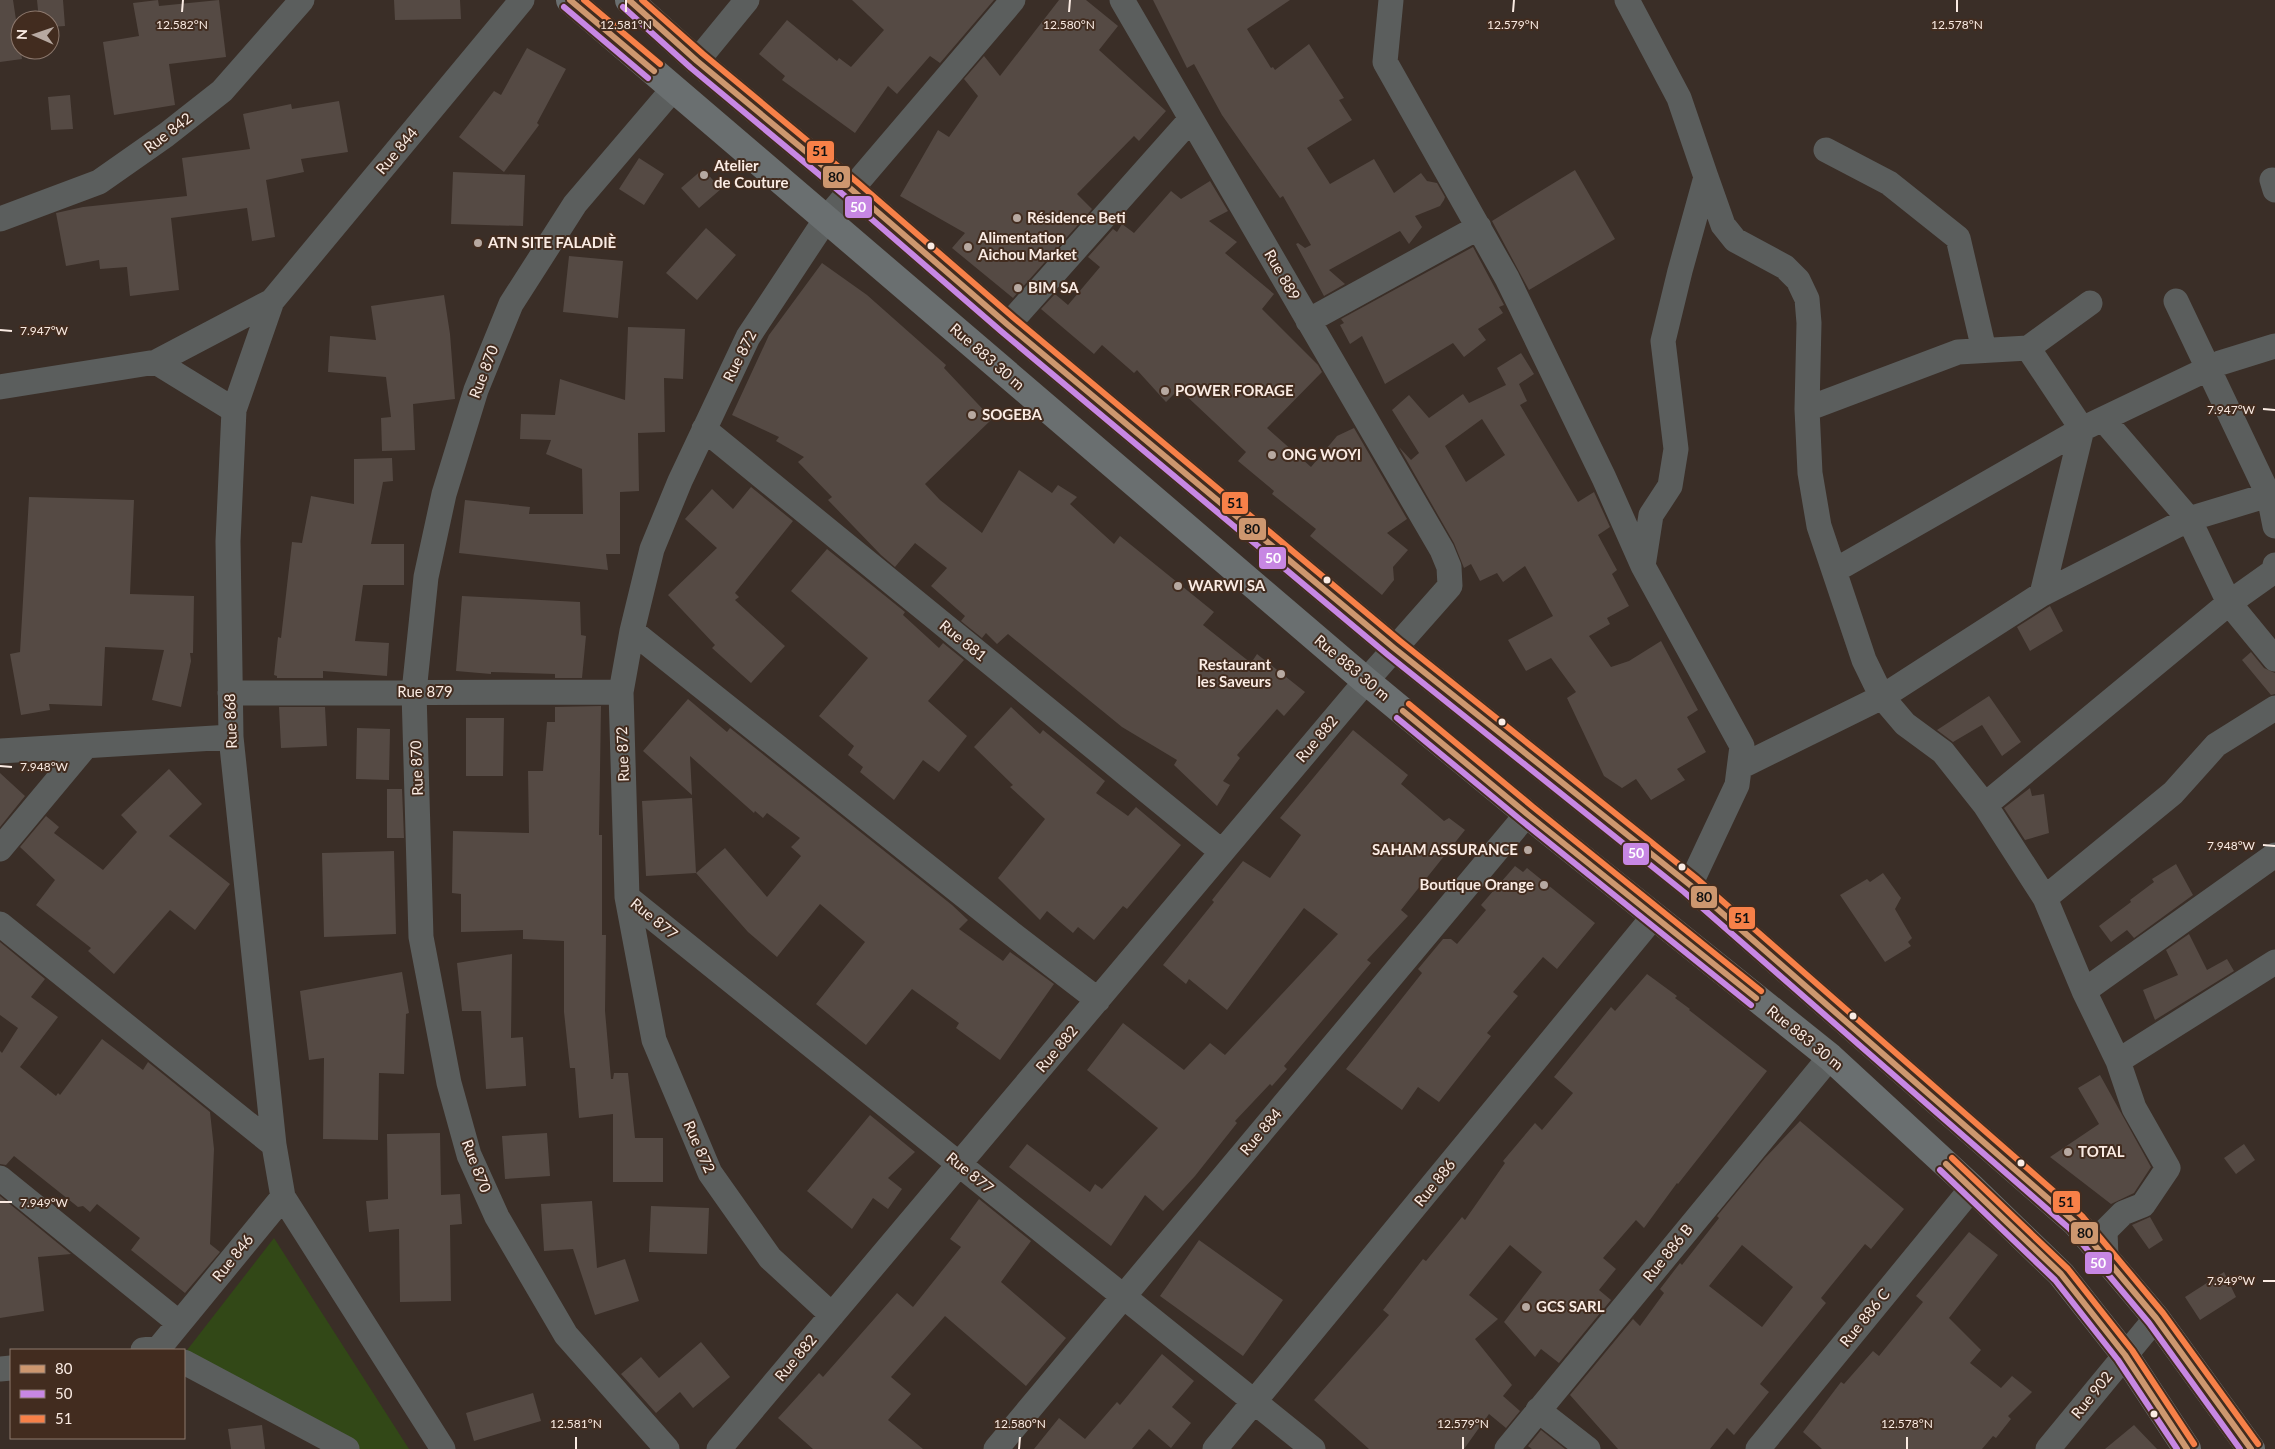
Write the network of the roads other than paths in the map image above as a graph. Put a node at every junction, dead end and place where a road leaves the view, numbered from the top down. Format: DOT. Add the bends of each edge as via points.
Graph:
graph roads {
  1 [pos="302,0"];
  2 [pos="522,0"];
  3 [pos="570,0"];
  4 [pos="629,0"];
  5 [pos="747,0"];
  6 [pos="1013,0"];
  7 [pos="1122,0"];
  8 [pos="1392,0"];
  9 [pos="1627,0"];
  10 [pos="697,61"];
  11 [pos="674,88"];
  12 [pos="1191,119"];
  13 [pos="1826,150"];
  14 [pos="1706,177"];
  15 [pos="851,189"];
  16 [pos="826,219"];
  17 [pos="0,220"];
  18 [pos="1478,227"];
  19 [pos="272,301"];
  20 [pos="2176,301"];
  21 [pos="2090,303"];
  22 [pos="1308,321"];
  23 [pos="1008,325"];
  24 [pos="2275,346"];
  25 [pos="2028,348"];
  26 [pos="1984,350"];
  27 [pos="156,362"];
  28 [pos="2209,369"];
  29 [pos="0,387"];
  30 [pos="1807,409"];
  31 [pos="234,410"];
  32 [pos="2092,424"];
  33 [pos="704,429"];
  34 [pos="2272,495"];
  35 [pos="2189,519"];
  36 [pos="2275,526"];
  37 [pos="2275,565"];
  38 [pos="1643,566"];
  39 [pos="1834,571"];
  40 [pos="2042,594"];
  41 [pos="2229,604"];
  42 [pos="632,631"];
  43 [pos="1394,648"];
  44 [pos="2275,659"];
  45 [pos="1366,681"];
  46 [pos="414,692"];
  47 [pos="621,692"];
  48 [pos="230,693"];
  49 [pos="1882,697"];
  50 [pos="2275,708"];
  51 [pos="230,737"];
  52 [pos="86,746"];
  53 [pos="0,751"];
  54 [pos="1740,767"];
  55 [pos="1985,805"];
  56 [pos="1527,814"];
  57 [pos="0,848"];
  58 [pos="1222,852"];
  59 [pos="2275,856"];
  60 [pos="1690,885"];
  61 [pos="627,897"];
  62 [pos="2045,898"];
  63 [pos="1654,916"];
  64 [pos="0,924"];
  65 [pos="2275,962"];
  66 [pos="2084,990"];
  67 [pos="1098,1000"];
  68 [pos="1830,1057"];
  69 [pos="2118,1061"];
  70 [pos="274,1145"];
  71 [pos="959,1164"];
  72 [pos="0,1178"];
  73 [pos="1972,1188"];
  74 [pos="283,1197"];
  75 [pos="2106,1258"];
  76 [pos="1123,1297"];
  77 [pos="832,1315"];
  78 [pos="2156,1318"];
  79 [pos="180,1323"];
  80 [pos="156,1349"];
  81 [pos="2125,1355"];
  82 [pos="185,1363"];
  83 [pos="1254,1402"];
  84 [pos="1538,1410"];
  85 [pos="347,1449"];
  86 [pos="443,1449"];
  87 [pos="667,1449"];
  88 [pos="719,1449"];
  89 [pos="996,1449"];
  90 [pos="1215,1449"];
  91 [pos="1313,1449"];
  92 [pos="1507,1449"];
  93 [pos="1588,1449"];
  94 [pos="1758,1449"];
  95 [pos="2048,1449"];
  96 [pos="2186,1449"];
  97 [pos="2251,1449"];
  1 -- 17 [label="street, Rue 842" via="222,92 166,135 99,182"];
  2 -- 19 [label="street, Rue 844"];
  3 -- 11 [label="main road, Rue 883 30 m"];
  4 -- 10 [label="main road"];
  5 -- 10 [label="street"];
  6 -- 15 [label="street, Rue 872"];
  7 -- 12 [label="street, Rue 889"];
  8 -- 18 [label="street" via="1385,62"];
  9 -- 14 [label="street" via="1679,98"];
  10 -- 15 [label="main road"];
  11 -- 16 [label="main road, Rue 883 30 m"];
  11 -- 46 [label="street, Rue 870" via="575,204 511,304 476,390 444,494 426,578"];
  12 -- 22 [label="street, Rue 889"];
  12 -- 23 [label="street"];
  13 -- 26 [label="street" via="1889,183 1958,238"];
  14 -- 30 [label="street" via="1723,225 1735,240 1786,267 1798,280 1807,299"];
  14 -- 38 [label="street" via="1663,340 1676,449 1670,486 1651,515"];
  15 -- 16 [label="street, Rue 872"];
  15 -- 23 [label="main road"];
  16 -- 33 [label="street, Rue 872" via="748,337"];
  16 -- 45 [label="main road, Rue 883 30 m"];
  18 -- 22 [label="street"];
  18 -- 38 [label="street" via="1507,278"];
  19 -- 27 [label="street"];
  19 -- 31 [label="street, Rue 868"];
  20 -- 28 [label="street"];
  21 -- 25 [label="street"];
  22 -- 43 [label="street, Rue 889" via="1449,567 1450,586"];
  23 -- 43 [label="main road"];
  24 -- 28 [label="street"];
  25 -- 26 [label="street"];
  25 -- 32 [label="street"];
  26 -- 30 [label="street" via="1958,352"];
  27 -- 29 [label="street"];
  27 -- 31 [label="street"];
  28 -- 32 [label="street"];
  28 -- 34 [label="street"];
  30 -- 39 [label="street" via="1810,473 1819,526"];
  31 -- 48 [label="street, Rue 868" via="228,541"];
  32 -- 35 [label="street"];
  32 -- 39 [label="street"];
  32 -- 40 [label="street"];
  33 -- 42 [label="street, Rue 872" via="652,549"];
  33 -- 58 [label="street, Rue 881"];
  34 -- 35 [label="street"];
  34 -- 36 [label="street"];
  35 -- 40 [label="street"];
  35 -- 41 [label="street"];
  37 -- 41 [label="street" via="2274,571"];
  38 -- 54 [label="street" via="1742,746"];
  39 -- 49 [label="street" via="1864,660"];
  40 -- 49 [label="street"];
  41 -- 44 [label="street"];
  41 -- 55 [label="street"];
  42 -- 47 [label="street, Rue 872"];
  42 -- 67 [label="street"];
  43 -- 45 [label="street, Rue 882"];
  43 -- 60 [label="main road"];
  45 -- 56 [label="main road, Rue 883 30 m"];
  45 -- 58 [label="street, Rue 882"];
  46 -- 47 [label="street, Rue 879"];
  46 -- 48 [label="street, Rue 879"];
  46 -- 87 [label="street, Rue 870" via="421,937 449,1083 469,1155 497,1217 566,1334"];
  47 -- 61 [label="street, Rue 872"];
  48 -- 51 [label="street, Rue 868"];
  49 -- 54 [label="street"];
  49 -- 55 [label="street" via="1905,724 1943,752"];
  50 -- 62 [label="street" via="2216,745 2174,793"];
  51 -- 52 [label="street"];
  51 -- 70 [label="street, Rue 868"];
  52 -- 53 [label="street"];
  52 -- 57 [label="street"];
  54 -- 60 [label="street" via="1737,785"];
  55 -- 62 [label="street"];
  56 -- 63 [label="main road, Rue 883 30 m"];
  56 -- 76 [label="street, Rue 884"];
  58 -- 67 [label="street, Rue 882"];
  59 -- 66 [label="street"];
  60 -- 75 [label="main road" via="2076,1223"];
  61 -- 71 [label="street, Rue 877"];
  61 -- 77 [label="street, Rue 872" via="654,1040 710,1173 770,1258"];
  62 -- 66 [label="street"];
  63 -- 68 [label="main road, Rue 883 30 m"];
  63 -- 83 [label="street, Rue 886"];
  64 -- 70 [label="street"];
  65 -- 69 [label="street"];
  66 -- 69 [label="street"];
  67 -- 71 [label="street, Rue 882"];
  68 -- 73 [label="main road, Rue 883 30 m"];
  68 -- 84 [label="street, Rue 886 B"];
  69 -- 75 [label="street" via="2134,1108 2168,1168 2143,1205 2123,1213 2105,1231"];
  70 -- 74 [label="street"];
  71 -- 76 [label="street, Rue 877"];
  71 -- 77 [label="street, Rue 882"];
  72 -- 79 [label="street"];
  73 -- 81 [label="main road, Rue 883 30 m" via="2061,1274"];
  73 -- 94 [label="street, Rue 886 C"];
  74 -- 79 [label="street, Rue 846"];
  74 -- 86 [label="street"];
  75 -- 78 [label="main road"];
  76 -- 83 [label="street, Rue 877"];
  76 -- 89 [label="street, Rue 884"];
  77 -- 88 [label="street, Rue 882"];
  78 -- 81 [label="street, Rue 902"];
  78 -- 97 [label="main road"];
  79 -- 80 [label="street, Rue 846"];
  81 -- 95 [label="street, Rue 902"];
  81 -- 96 [label="main road, Rue 883 30 m"];
  82 -- 85 [label="street"];
  83 -- 90 [label="street, Rue 886"];
  83 -- 91 [label="street, Rue 877"];
  84 -- 92 [label="street, Rue 886 B"];
  84 -- 93 [label="street"];
}
